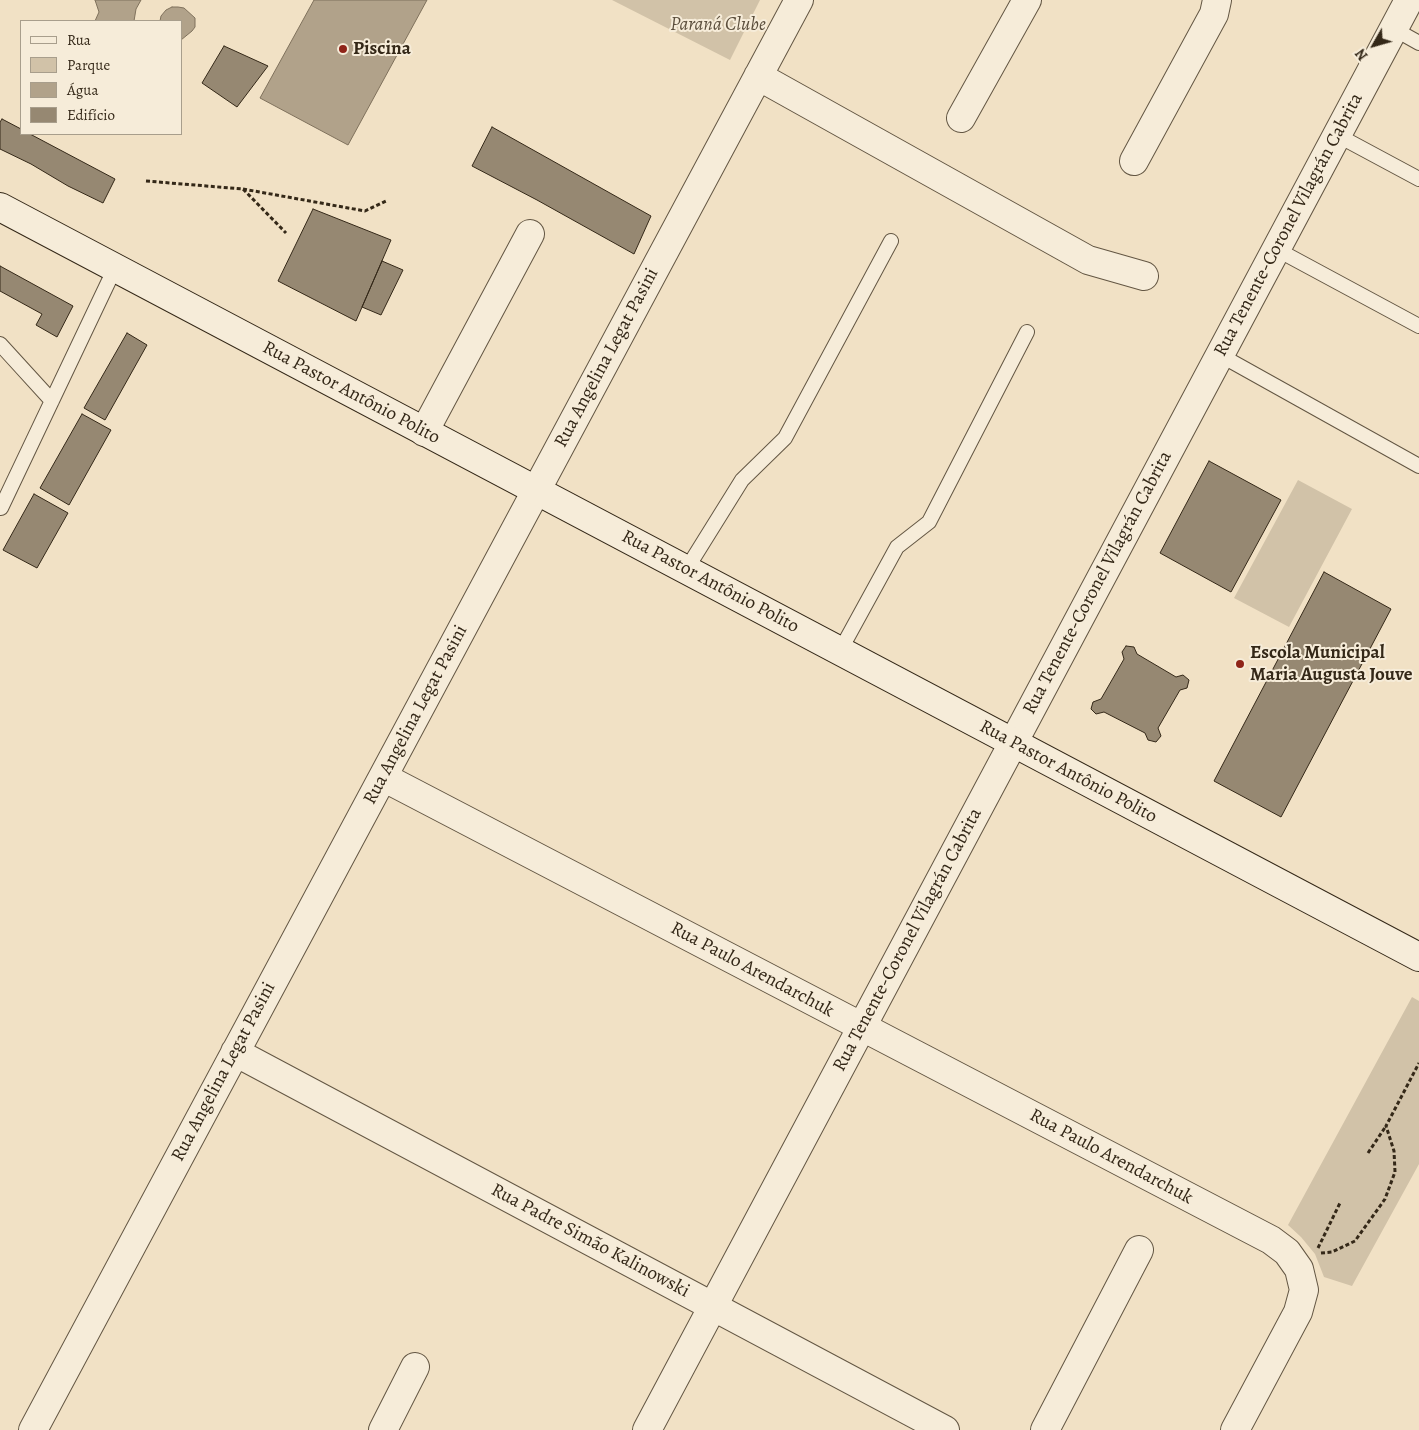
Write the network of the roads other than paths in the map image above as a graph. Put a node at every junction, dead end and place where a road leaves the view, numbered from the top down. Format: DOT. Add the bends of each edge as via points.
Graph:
graph roads {
  1 [pos="799,0"];
  2 [pos="1027,0"];
  3 [pos="1217,0"];
  4 [pos="1409,0"];
  5 [pos="1394,29"];
  6 [pos="1419,43"];
  7 [pos="758,76"];
  8 [pos="961,118"];
  9 [pos="1337,135"];
  10 [pos="1134,161"];
  11 [pos="1419,179"];
  12 [pos="0,207"];
  13 [pos="530,234"];
  14 [pos="891,240"];
  15 [pos="1276,249"];
  16 [pos="115,268"];
  17 [pos="1144,276"];
  18 [pos="1419,326"];
  19 [pos="1027,332"];
  20 [pos="0,344"];
  21 [pos="1220,355"];
  22 [pos="52,401"];
  23 [pos="424,432"];
  24 [pos="1419,466"];
  25 [pos="536,491"];
  26 [pos="1,508"];
  27 [pos="686,570"];
  28 [pos="840,651"];
  29 [pos="1013,743"];
  30 [pos="383,777"];
  31 [pos="1419,957"];
  32 [pos="862,1027"];
  33 [pos="235,1052"];
  34 [pos="1140,1250"];
  35 [pos="713,1306"];
  36 [pos="415,1368"];
  37 [pos="33,1430"];
  38 [pos="383,1430"];
  39 [pos="647,1430"];
  40 [pos="945,1430"];
  41 [pos="1045,1430"];
  42 [pos="1235,1430"];
  1 -- 7 [label="street, Rua Angelina Legat Pasini"];
  2 -- 8 [label="street"];
  3 -- 10 [label="street" via="1214,14"];
  4 -- 5 [label="street, Rua Tenente-Coronel Vilagrán Cabrita"];
  5 -- 6 [label="lane"];
  5 -- 9 [label="street, Rua Tenente-Coronel Vilagrán Cabrita"];
  7 -- 17 [label="street" via="1088,260"];
  7 -- 25 [label="street, Rua Angelina Legat Pasini"];
  9 -- 11 [label="lane"];
  9 -- 15 [label="street, Rua Tenente-Coronel Vilagrán Cabrita"];
  12 -- 16 [label="street, Rua Pastor Antônio Polito"];
  13 -- 23 [label="street"];
  14 -- 27 [label="lane" via="785,438 742,480"];
  15 -- 18 [label="lane"];
  15 -- 21 [label="street, Rua Tenente-Coronel Vilagrán Cabrita"];
  16 -- 22 [label="lane"];
  16 -- 23 [label="street, Rua Pastor Antônio Polito"];
  19 -- 28 [label="lane" via="929,522 897,547"];
  20 -- 22 [label="lane"];
  21 -- 24 [label="lane"];
  21 -- 29 [label="street, Rua Tenente-Coronel Vilagrán Cabrita"];
  22 -- 26 [label="lane"];
  23 -- 25 [label="street, Rua Pastor Antônio Polito"];
  25 -- 27 [label="street, Rua Pastor Antônio Polito"];
  25 -- 30 [label="street, Rua Angelina Legat Pasini"];
  27 -- 28 [label="street, Rua Pastor Antônio Polito"];
  28 -- 29 [label="street, Rua Pastor Antônio Polito"];
  29 -- 31 [label="street, Rua Pastor Antônio Polito"];
  29 -- 32 [label="street, Rua Tenente-Coronel Vilagrán Cabrita"];
  30 -- 32 [label="street, Rua Paulo Arendarchuk"];
  30 -- 33 [label="street, Rua Angelina Legat Pasini"];
  32 -- 35 [label="street, Rua Tenente-Coronel Vilagrán Cabrita"];
  32 -- 42 [label="street, Rua Paulo Arendarchuk" via="1271,1240 1287,1252 1299,1269 1304,1290 1298,1312"];
  33 -- 35 [label="street, Rua Padre Simão Kalinowski"];
  33 -- 37 [label="street, Rua Angelina Legat Pasini"];
  34 -- 41 [label="street"];
  35 -- 39 [label="street, Rua Tenente-Coronel Vilagrán Cabrita"];
  35 -- 40 [label="street, Rua Padre Simão Kalinowski"];
  36 -- 38 [label="street"];
}
